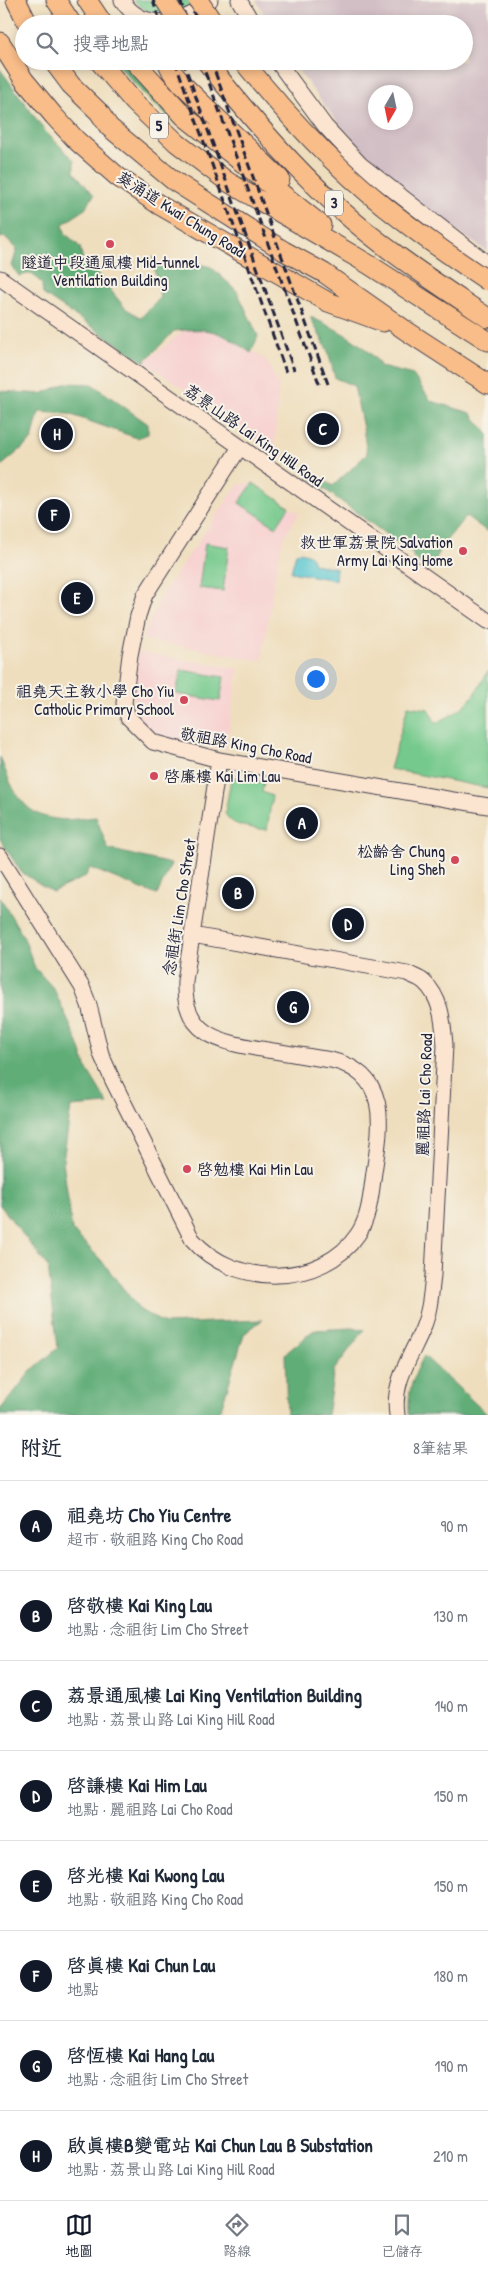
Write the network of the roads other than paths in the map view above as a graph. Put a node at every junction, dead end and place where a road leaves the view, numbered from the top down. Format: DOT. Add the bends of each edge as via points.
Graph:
graph roads {
  1 [pos="16,0"];
  2 [pos="56,0"];
  3 [pos="87,0"];
  4 [pos="122,0"];
  5 [pos="165,0"];
  6 [pos="210,0"];
  7 [pos="239,0"];
  8 [pos="199,6"];
  9 [pos="24,15"];
  10 [pos="66,15"];
  11 [pos="97,15"];
  12 [pos="138,15"];
  13 [pos="172,15"];
  14 [pos="190,15"];
  15 [pos="248,15"];
  16 [pos="0,42"];
  17 [pos="15,66"];
  18 [pos="18,70"];
  19 [pos="60,70"];
  20 [pos="107,70"];
  21 [pos="142,70"];
  22 [pos="171,70"];
  23 [pos="213,70"];
  24 [pos="250,70"];
  25 [pos="252,70"];
  26 [pos="284,70"];
  27 [pos="349,247"];
  28 [pos="368,264"];
  29 [pos="488,264"];
  30 [pos="0,278"];
  31 [pos="488,281"];
  32 [pos="488,289"];
  33 [pos="488,318"];
  34 [pos="405,330"];
  35 [pos="488,341"];
  36 [pos="488,384"];
  37 [pos="240,447"];
  38 [pos="488,621"];
  39 [pos="219,760"];
  40 [pos="488,806"];
  41 [pos="0,856"];
  42 [pos="192,935"];
  43 [pos="397,1415"];
  1 -- 9 [label="highway"];
  2 -- 10 [label="highway"];
  3 -- 11 [label="highway"];
  4 -- 12 [label="street"];
  5 -- 13 [label="highway, bridge"];
  6 -- 8 [label="street"];
  7 -- 15 [label="street"];
  8 -- 14 [label="street"];
  16 -- 17 [label="highway, 葵涌道 Kwai Chung Road"];
  18 -- 34 [label="highway, 葵涌道 Kwai Chung Road" via="77,141 118,177 161,206 328,302"];
  19 -- 34 [label="highway, 葵涌道 Kwai Chung Road / 5" via="109,127 174,181 324,273"];
  20 -- 28 [label="highway, 5" via="134,102 177,143 228,182"];
  21 -- 27 [label="highway" via="185,117"];
  22 -- 27 [label="highway"];
  23 -- 33 [label="highway, 3" via="261,128 341,210 384,246"];
  24 -- 32 [label="street" via="304,137 347,183"];
  25 -- 31 [label="highway, 3, bridge" via="313,141 362,188 406,224"];
  26 -- 29 [label="street" via="325,126 361,165"];
  27 -- 28 [label="highway"];
  28 -- 35 [label="highway, 5"];
  30 -- 37 [label="street, 荔景山路 Lai King Hill Road"];
  34 -- 36 [label="highway, 葵涌道 Kwai Chung Road / 5"];
  37 -- 38 [label="street, 荔景山路 Lai King Hill Road"];
  37 -- 39 [label="street, 敬祖路 King Cho Road" via="145,595 124,697 128,717 153,742"];
  39 -- 40 [label="street, 敬祖路 King Cho Road"];
  39 -- 42 [label="street, 念祖街 Lim Cho Street"];
  41 -- 42 [label="street, 念祖街 Lim Cho Street" via="80,983 109,1074 192,1239 213,1259 246,1272 283,1275 313,1268 345,1248 358,1234 367,1216 380,1130 376,1097 364,1078 338,1062 226,1043 204,1032 190,1013 185,998"];
  42 -- 43 [label="street, 麗祖路 Lai Cho Road" via="407,973 424,982 436,997 445,1045 433,1275 424,1327 401,1374 396,1396"];
}
